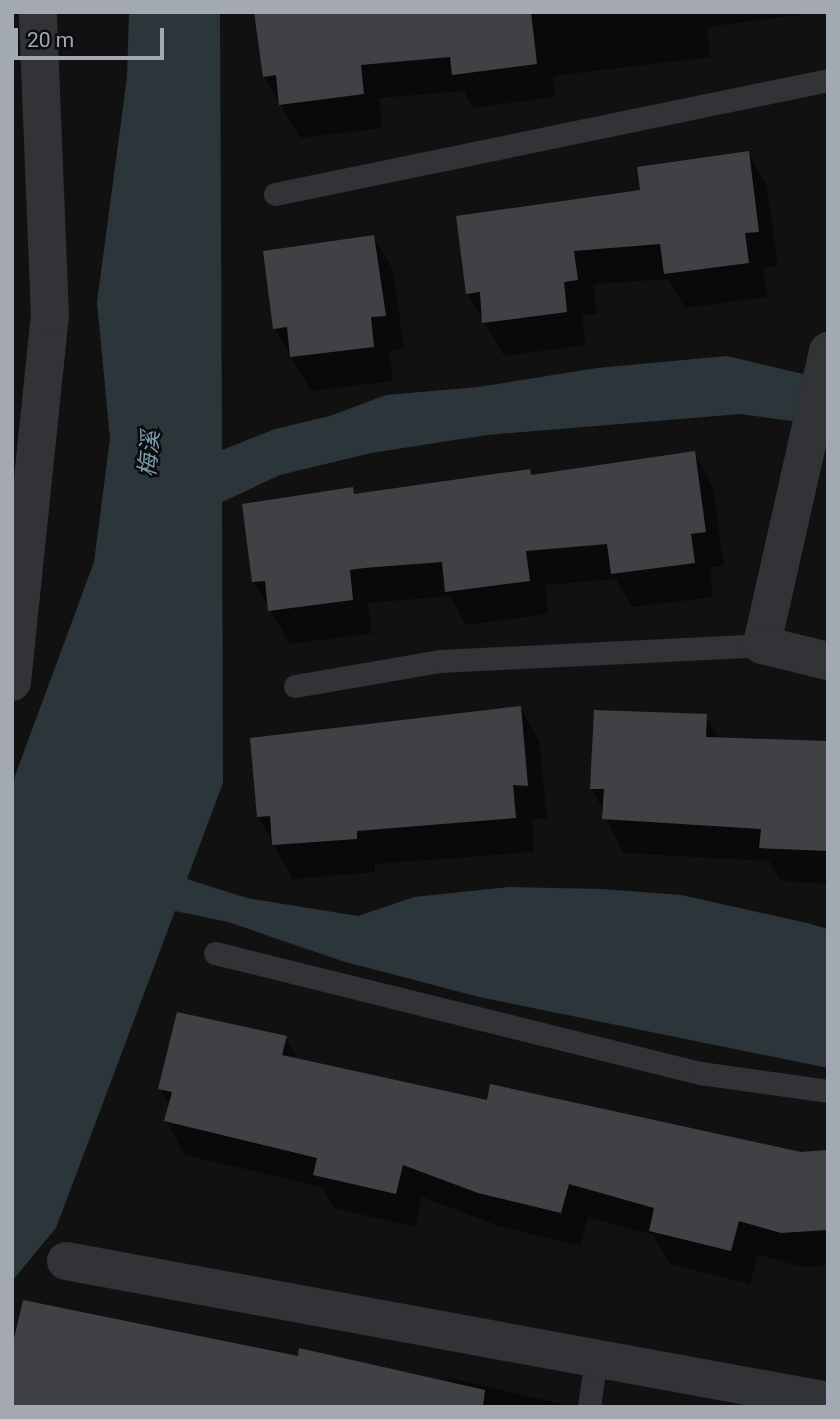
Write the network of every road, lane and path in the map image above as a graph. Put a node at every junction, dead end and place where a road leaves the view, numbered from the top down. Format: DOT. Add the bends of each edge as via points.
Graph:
graph roads {
  1 [pos="38,12"];
  2 [pos="828,80"];
  3 [pos="275,194"];
  4 [pos="828,351"];
  5 [pos="761,646"];
  6 [pos="828,662"];
  7 [pos="12,682"];
  8 [pos="295,686"];
  9 [pos="215,953"];
  10 [pos="828,1091"];
  11 [pos="66,1261"];
  12 [pos="596,1358"];
  13 [pos="828,1401"];
  14 [pos="589,1407"];
  1 -- 7 [label="street" via="50,316"];
  2 -- 3 [label="lane"];
  4 -- 5 [label="street"];
  5 -- 6 [label="street"];
  5 -- 8 [label="lane" via="440,661"];
  9 -- 10 [label="lane" via="700,1073"];
  11 -- 12 [label="street"];
  12 -- 13 [label="street"];
  12 -- 14 [label="lane"];
}
